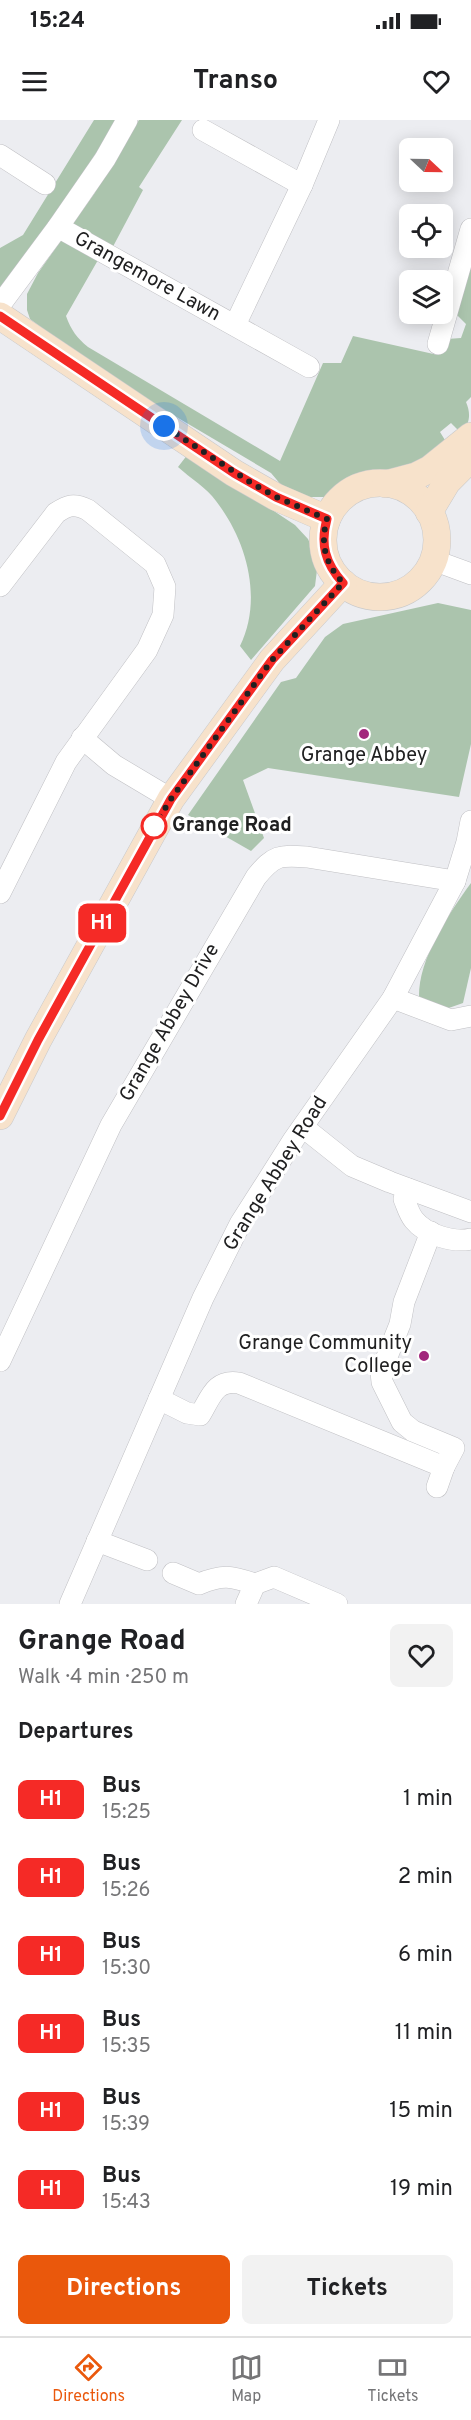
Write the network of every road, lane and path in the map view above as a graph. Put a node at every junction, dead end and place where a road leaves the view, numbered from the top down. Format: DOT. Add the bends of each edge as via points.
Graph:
graph roads {
  1 [pos="128,120"];
  2 [pos="329,120"];
  3 [pos="203,130"];
  4 [pos="0,155"];
  5 [pos="45,184"];
  6 [pos="302,184"];
  7 [pos="58,228"];
  8 [pos="471,229"];
  9 [pos="0,304"];
  10 [pos="0,316"];
  11 [pos="235,326"];
  12 [pos="438,344"];
  13 [pos="309,367"];
  14 [pos="471,436"];
  15 [pos="471,458"];
  16 [pos="386,484"];
  17 [pos="429,512"];
  18 [pos="327,519"];
  19 [pos="433,560"];
  20 [pos="471,573"];
  21 [pos="343,583"];
  22 [pos="0,586"];
  23 [pos="82,738"];
  24 [pos="171,799"];
  25 [pos="471,821"];
  26 [pos="455,881"];
  27 [pos="0,893"];
  28 [pos="393,998"];
  29 [pos="471,1016"];
  30 [pos="0,1116"];
  31 [pos="303,1127"];
  32 [pos="408,1189"];
  33 [pos="471,1212"];
  34 [pos="431,1232"];
  35 [pos="471,1239"];
  36 [pos="0,1361"];
  37 [pos="159,1399"];
  38 [pos="97,1541"];
  39 [pos="147,1560"];
  40 [pos="174,1573"];
  41 [pos="255,1584"];
  42 [pos="70,1604"];
  43 [pos="246,1604"];
  44 [pos="337,1604"];
  1 -- 7 [label="street"];
  2 -- 6 [label="street, Grangemore Lawn"];
  3 -- 6 [label="street"];
  4 -- 5 [label="street"];
  6 -- 11 [label="street, Grangemore Lawn"];
  7 -- 9 [label="street"];
  7 -- 11 [label="street, Grangemore Lawn"];
  8 -- 12 [label="street" via="452,326"];
  10 -- 18 [label="main road" via="234,473"];
  11 -- 13 [label="street, Grangemore Lawn"];
  14 -- 16 [label="main road" via="430,469"];
  15 -- 17 [label="main road" via="447,482"];
  16 -- 17 [label="main road" via="413,494"];
  16 -- 18 [label="main road" via="364,485 348,492"];
  17 -- 19 [label="main road" via="437,542"];
  18 -- 21 [label="main road" via="327,560"];
  19 -- 20 [label="street"];
  19 -- 21 [label="main road" via="424,576 393,595 375,597"];
  21 -- 24 [label="main road" via="272,660"];
  22 -- 23 [label="street" via="56,513 67,505 88,510 155,564 165,587 163,615 147,650"];
  23 -- 24 [label="street" via="114,765"];
  23 -- 27 [label="street"];
  24 -- 30 [label="main road"];
  25 -- 26 [label="street, Grange Abbey Road"];
  26 -- 28 [label="street, Grange Abbey Road"];
  26 -- 36 [label="street, Grange Abbey Drive" via="307,856 287,855 271,860 256,877 111,1125"];
  28 -- 29 [label="street" via="451,1020"];
  28 -- 31 [label="street, Grange Abbey Road"];
  31 -- 32 [label="street" via="352,1166"];
  31 -- 37 [label="street, Grange Abbey Road" via="240,1224"];
  32 -- 33 [label="street"];
  32 -- 34 [label="street" via="404,1199 412,1218"];
  34 -- 35 [label="street" via="458,1242"];
  34 -- 37 [label="street" via="381,1372 402,1422 413,1431 454,1448 441,1477 238,1383 219,1384 200,1414 187,1413"];
  37 -- 38 [label="street, Grange Abbey Road"];
  38 -- 39 [label="street"];
  38 -- 42 [label="street, Grange Abbey Road"];
  40 -- 41 [label="street" via="199,1584 219,1576"];
  41 -- 43 [label="street"];
  41 -- 44 [label="street" via="274,1577"];
}
